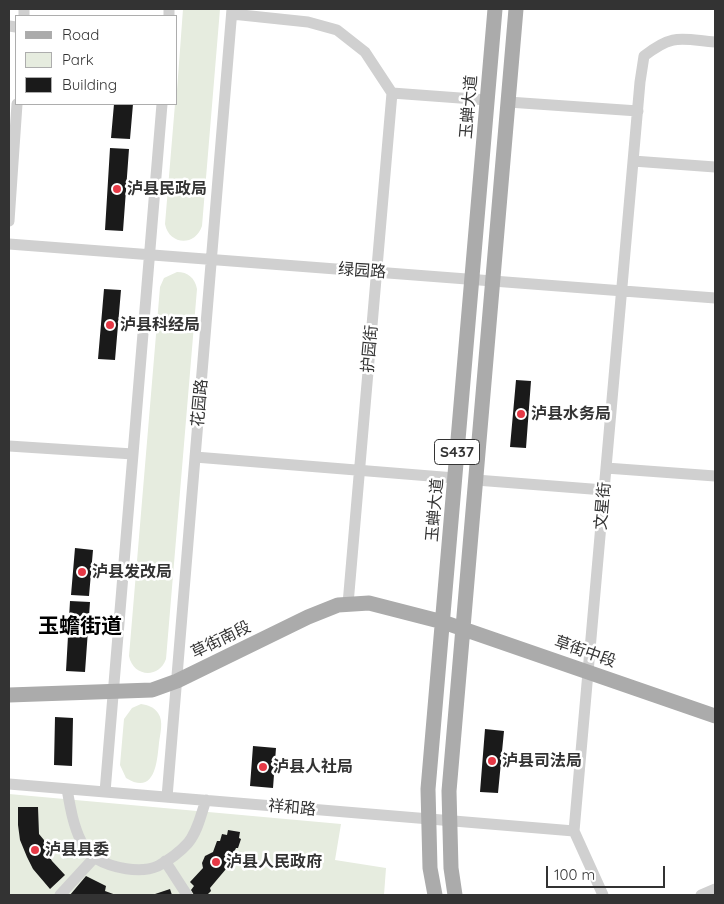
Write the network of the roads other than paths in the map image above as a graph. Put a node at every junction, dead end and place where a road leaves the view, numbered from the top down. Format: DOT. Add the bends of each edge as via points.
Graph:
graph roads {
  1 [pos="495,9"];
  2 [pos="516,9"];
  3 [pos="232,11"];
  4 [pos="715,42"];
  5 [pos="392,93"];
  6 [pos="487,100"];
  7 [pos="508,102"];
  8 [pos="17,105"];
  9 [pos="162,105"];
  10 [pos="638,111"];
  11 [pos="633,161"];
  12 [pos="715,168"];
  13 [pos="9,221"];
  14 [pos="9,244"];
  15 [pos="149,255"];
  16 [pos="212,259"];
  17 [pos="376,272"];
  18 [pos="472,279"];
  19 [pos="493,281"];
  20 [pos="622,290"];
  21 [pos="715,298"];
  22 [pos="9,446"];
  23 [pos="133,454"];
  24 [pos="195,457"];
  25 [pos="606,468"];
  26 [pos="360,471"];
  27 [pos="715,476"];
  28 [pos="455,478"];
  29 [pos="476,480"];
  30 [pos="604,490"];
  31 [pos="348,604"];
  32 [pos="443,622"];
  33 [pos="463,629"];
  34 [pos="588,672"];
  35 [pos="177,681"];
  36 [pos="114,691"];
  37 [pos="9,695"];
  38 [pos="715,716"];
  39 [pos="9,784"];
  40 [pos="67,789"];
  41 [pos="105,792"];
  42 [pos="167,797"];
  43 [pos="206,800"];
  44 [pos="429,819"];
  45 [pos="450,820"];
  46 [pos="574,831"];
  47 [pos="94,858"];
  48 [pos="165,861"];
  49 [pos="715,889"];
  50 [pos="60,895"];
  51 [pos="186,895"];
  52 [pos="435,895"];
  53 [pos="455,895"];
  54 [pos="603,895"];
  55 [pos="701,895"];
  1 -- 6 [label="main road, 玉蝉大道 / S437"];
  2 -- 7 [label="main road, S437"];
  3 -- 5 [label="street" via="308,22 337,30 365,52"];
  3 -- 16 [label="street, 花园路"];
  4 -- 10 [label="street, 文星街" via="675,38 659,44 644,56"];
  5 -- 6 [label="street"];
  5 -- 17 [label="street, 护园街"];
  6 -- 18 [label="main road, 玉蝉大道 / S437"];
  7 -- 10 [label="street"];
  7 -- 19 [label="main road, S437"];
  8 -- 13 [label="street"];
  9 -- 15 [label="street"];
  10 -- 11 [label="street, 文星街"];
  11 -- 12 [label="street"];
  11 -- 20 [label="street, 文星街"];
  14 -- 15 [label="street, 绿园路"];
  15 -- 16 [label="street, 绿园路"];
  15 -- 23 [label="street"];
  16 -- 17 [label="street, 绿园路"];
  16 -- 24 [label="street, 花园路"];
  17 -- 18 [label="street, 绿园路"];
  17 -- 26 [label="street, 护园街"];
  18 -- 19 [label="street, 绿园路"];
  18 -- 28 [label="main road, 玉蝉大道 / S437"];
  19 -- 20 [label="street, 绿园路"];
  19 -- 29 [label="main road, S437"];
  20 -- 21 [label="street, 绿园路"];
  20 -- 25 [label="street, 文星街"];
  22 -- 23 [label="street"];
  23 -- 36 [label="street"];
  24 -- 26 [label="street"];
  24 -- 35 [label="street, 花园路"];
  25 -- 27 [label="street"];
  25 -- 30 [label="street, 文星街"];
  26 -- 28 [label="street"];
  26 -- 31 [label="street, 护园街"];
  28 -- 32 [label="main road, 玉蝉大道 / S437"];
  29 -- 30 [label="street"];
  29 -- 33 [label="main road, S437"];
  30 -- 34 [label="street, 文星街"];
  31 -- 32 [label="main road, 草街南段" via="369,603"];
  31 -- 35 [label="main road, 草街南段" via="308,617"];
  32 -- 33 [label="main road, 草街中段"];
  32 -- 44 [label="main road, 玉蝉大道 / S437" via="428,789"];
  33 -- 34 [label="main road, 草街中段"];
  33 -- 45 [label="main road, S437" via="449,791"];
  34 -- 38 [label="main road, 草街中段"];
  34 -- 46 [label="street, 文星街"];
  35 -- 36 [label="main road, 草街南段" via="152,690"];
  35 -- 42 [label="street, 花园路"];
  36 -- 37 [label="main road, 草街南段"];
  36 -- 41 [label="street"];
  39 -- 40 [label="street, 祥和路"];
  40 -- 41 [label="street, 祥和路"];
  40 -- 47 [label="street" via="81,841"];
  41 -- 42 [label="street, 祥和路"];
  42 -- 43 [label="street, 祥和路"];
  43 -- 44 [label="street, 祥和路"];
  43 -- 48 [label="street" via="189,842"];
  44 -- 45 [label="street, 祥和路"];
  44 -- 52 [label="main road, 玉蝉大道 / S437" via="430,868"];
  45 -- 46 [label="street, 祥和路"];
  45 -- 53 [label="main road, S437" via="450,868"];
  46 -- 54 [label="street, 文星街"];
  47 -- 48 [label="street" via="135,870 157,867"];
  47 -- 50 [label="street"];
  48 -- 51 [label="street"];
  49 -- 55 [label="street"];
}
